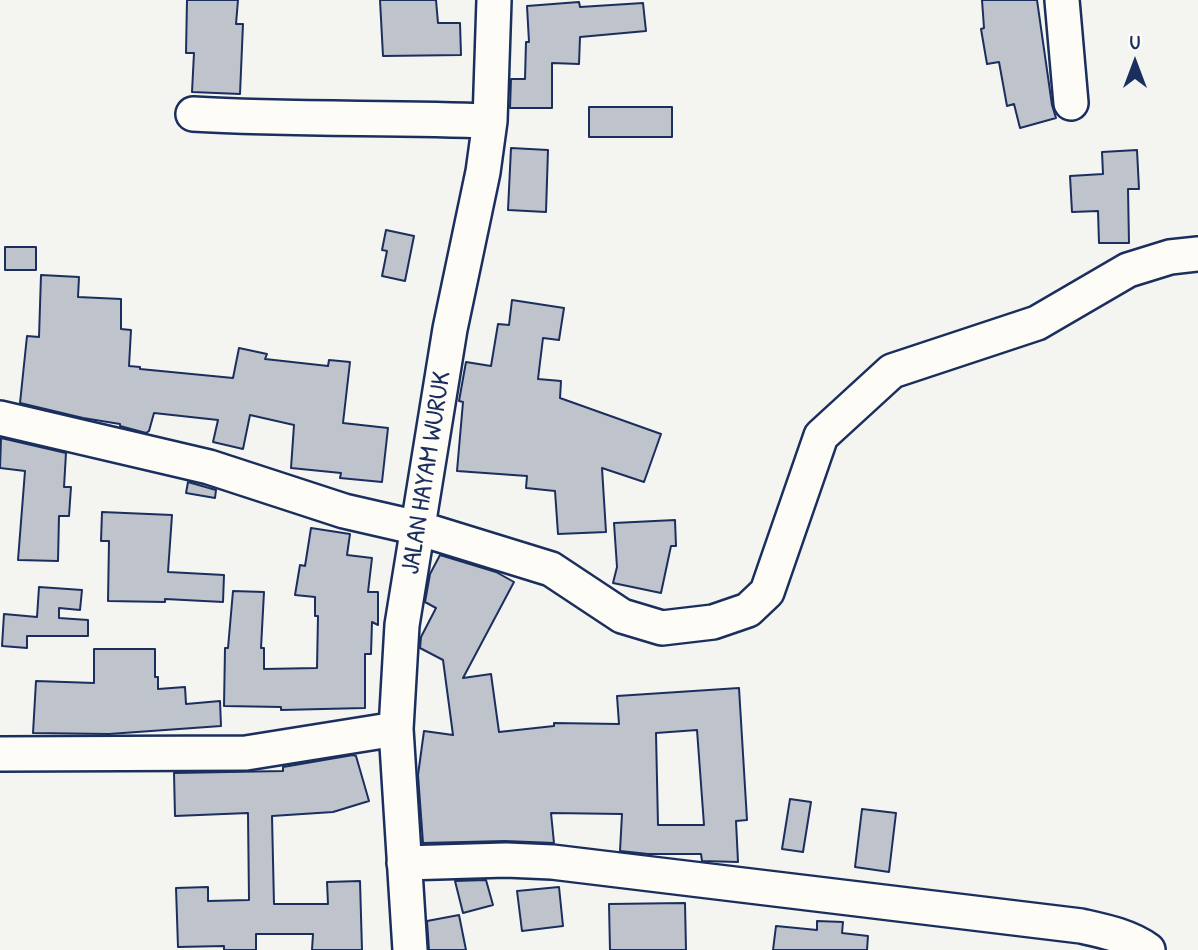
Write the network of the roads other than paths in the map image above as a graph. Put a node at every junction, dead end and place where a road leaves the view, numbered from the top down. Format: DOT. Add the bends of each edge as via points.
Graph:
graph roads {
  1 [pos="495,0"];
  2 [pos="1062,0"];
  3 [pos="1071,103"];
  4 [pos="193,114"];
  5 [pos="490,121"];
  6 [pos="1198,254"];
  7 [pos="0,418"];
  8 [pos="418,528"];
  9 [pos="396,729"];
  10 [pos="0,754"];
  11 [pos="404,863"];
  12 [pos="410,950"];
  13 [pos="1148,950"];
  1 -- 5 [label="street, JALAN HAYAM WURUK"];
  2 -- 3 [label="street"];
  4 -- 5 [label="street"];
  5 -- 8 [label="street, JALAN HAYAM WURUK"];
  6 -- 8 [label="street" via="1128,270 1037,323 891,371 821,436 767,592 748,610 713,622 662,628 622,616 551,569"];
  7 -- 8 [label="street" via="209,467 344,511"];
  8 -- 9 [label="street, JALAN HAYAM WURUK" via="402,625"];
  9 -- 10 [label="street" via="246,753"];
  9 -- 11 [label="street, JALAN HAYAM WURUK"];
  11 -- 12 [label="street, JALAN HAYAM WURUK"];
  11 -- 13 [label="street" via="552,862 739,883 1081,926"];
}
